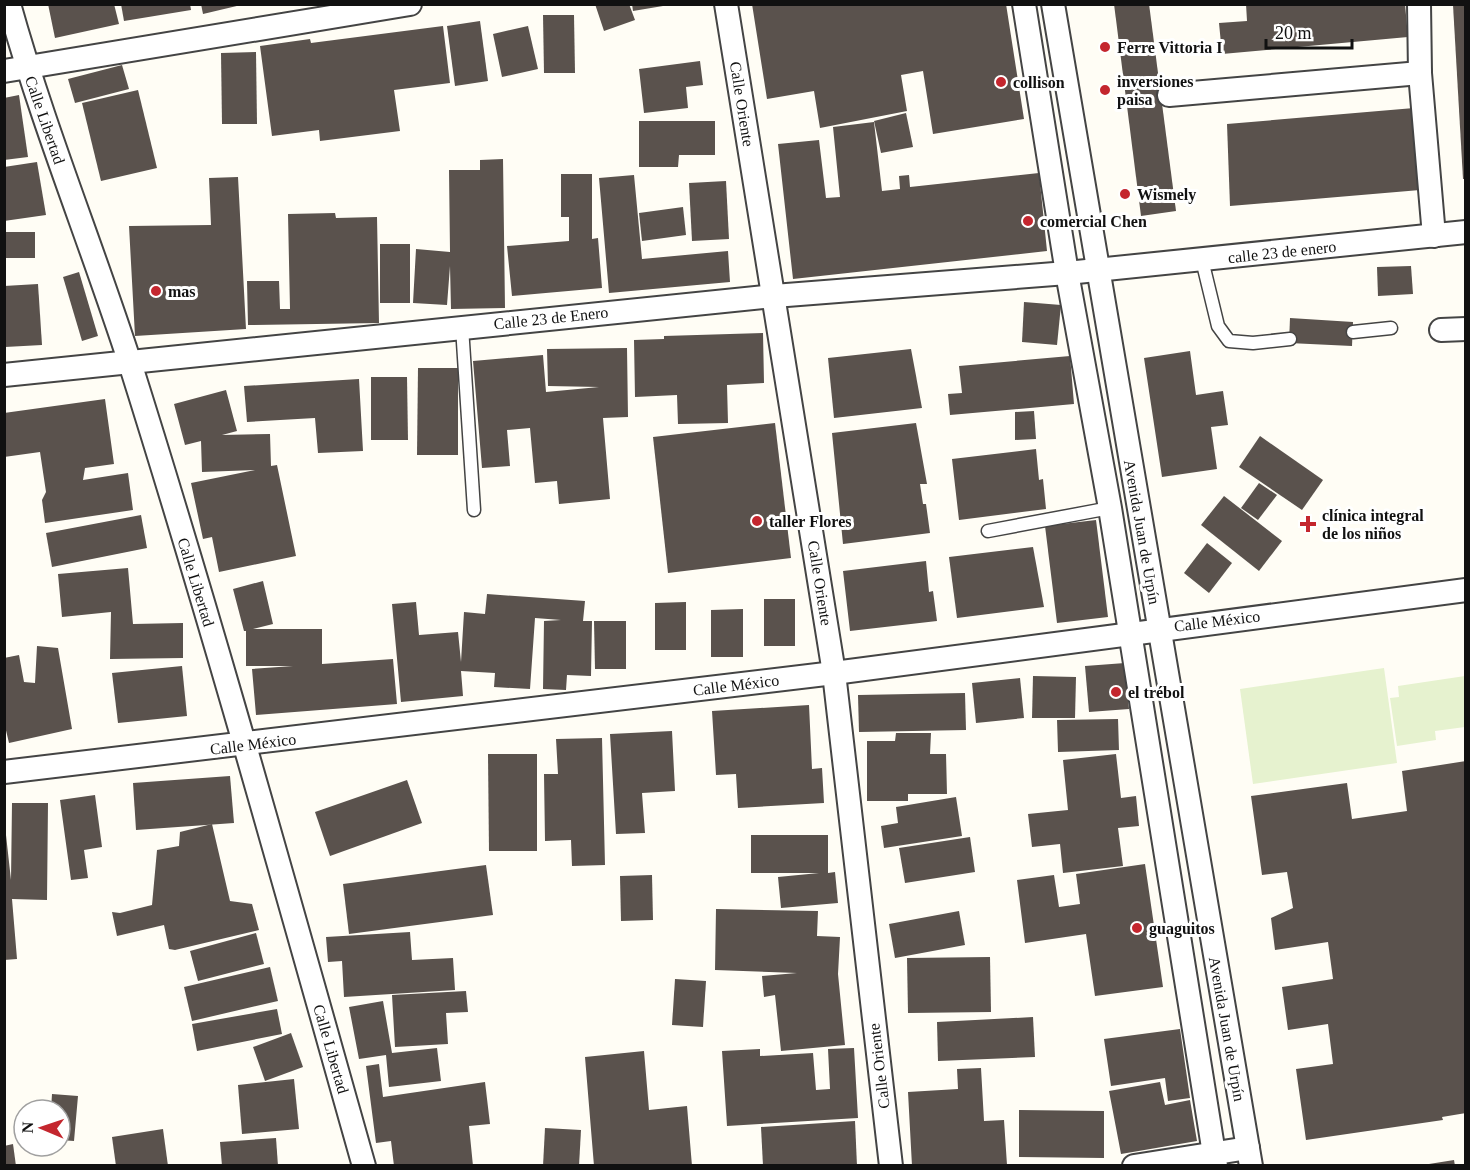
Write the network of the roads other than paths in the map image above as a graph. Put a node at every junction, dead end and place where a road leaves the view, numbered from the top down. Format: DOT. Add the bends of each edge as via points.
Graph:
graph roads {
  1 [pos="9,4"];
  2 [pos="410,4"];
  3 [pos="726,4"];
  4 [pos="1024,4"];
  5 [pos="1053,4"];
  6 [pos="1419,4"];
  7 [pos="16,69"];
  8 [pos="1420,73"];
  9 [pos="1169,96"];
  10 [pos="1466,232"];
  11 [pos="1434,236"];
  12 [pos="1202,260"];
  13 [pos="1098,269"];
  14 [pos="1067,273"];
  15 [pos="774,296"];
  16 [pos="462,327"];
  17 [pos="1391,328"];
  18 [pos="1466,329"];
  19 [pos="1441,330"];
  20 [pos="1353,332"];
  21 [pos="1290,339"];
  22 [pos="129,361"];
  23 [pos="4,375"];
  24 [pos="1110,508"];
  25 [pos="474,510"];
  26 [pos="988,531"];
  27 [pos="1466,590"];
  28 [pos="1158,629"];
  29 [pos="1130,635"];
  30 [pos="834,673"];
  31 [pos="245,745"];
  32 [pos="4,772"];
  33 [pos="1249,1157"];
  34 [pos="1215,1160"];
  35 [pos="364,1166"];
  36 [pos="891,1166"];
  37 [pos="1134,1166"];
  1 -- 7 [label="street, Calle Libertad"];
  2 -- 7 [label="street"];
  3 -- 15 [label="street, Calle Oriente"];
  4 -- 14 [label="street, Avenida Juan de Urpín"];
  5 -- 13 [label="street, Avenida Juan de Urpín"];
  6 -- 8 [label="street"];
  7 -- 22 [label="street, Calle Libertad"];
  8 -- 9 [label="street"];
  8 -- 11 [label="street"];
  10 -- 11 [label="street, calle 23 de enero"];
  11 -- 12 [label="street, calle 23 de enero"];
  12 -- 13 [label="street, calle 23 de enero"];
  12 -- 21 [label="lane" via="1218,326 1229,341"];
  13 -- 14 [label="street, Calle 23 de Enero"];
  13 -- 28 [label="street, Avenida Juan de Urpín"];
  14 -- 15 [label="street, Calle 23 de Enero"];
  14 -- 24 [label="street, Avenida Juan de Urpín"];
  15 -- 16 [label="street, Calle 23 de Enero"];
  15 -- 30 [label="street, Calle Oriente"];
  16 -- 22 [label="street, Calle 23 de Enero"];
  16 -- 25 [label="lane"];
  17 -- 20 [label="lane"];
  18 -- 19 [label="street"];
  22 -- 23 [label="street, Calle 23 de Enero"];
  22 -- 31 [label="street, Calle Libertad"];
  24 -- 26 [label="lane"];
  24 -- 29 [label="street, Avenida Juan de Urpín"];
  27 -- 28 [label="street, Calle México"];
  28 -- 29 [label="street, Calle México"];
  28 -- 33 [label="street, Avenida Juan de Urpín"];
  29 -- 30 [label="street, Calle México"];
  29 -- 34 [label="street, Avenida Juan de Urpín"];
  30 -- 31 [label="street, Calle México"];
  30 -- 36 [label="street, Calle Oriente"];
  31 -- 32 [label="street, Calle México"];
  31 -- 35 [label="street, Calle Libertad"];
  33 -- 34 [label="street"];
  34 -- 37 [label="street"];
}
